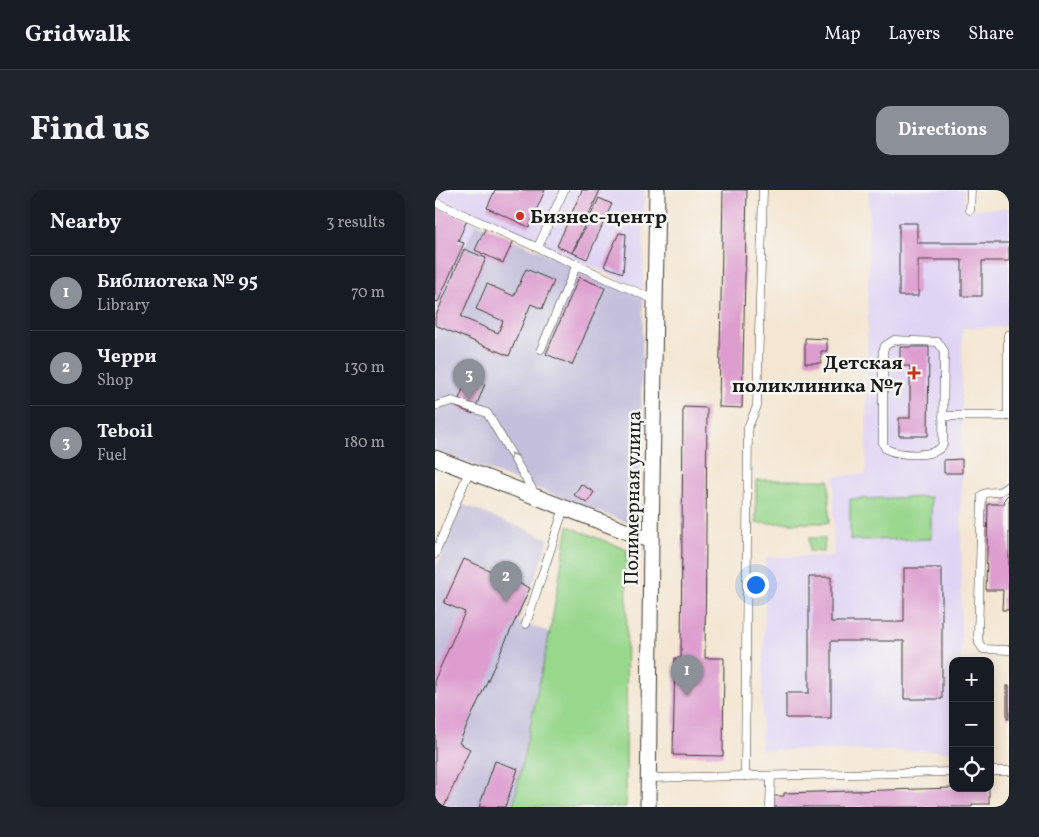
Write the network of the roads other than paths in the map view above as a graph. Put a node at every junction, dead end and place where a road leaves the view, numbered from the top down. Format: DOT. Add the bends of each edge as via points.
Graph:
graph roads {
  1 [pos="564,190"];
  2 [pos="657,190"];
  3 [pos="763,190"];
  4 [pos="971,190"];
  5 [pos="435,202"];
  6 [pos="970,210"];
  7 [pos="538,247"];
  8 [pos="577,264"];
  9 [pos="655,300"];
  10 [pos="1008,335"];
  11 [pos="541,349"];
  12 [pos="435,406"];
  13 [pos="943,416"];
  14 [pos="1009,416"];
  15 [pos="435,458"];
  16 [pos="469,471"];
  17 [pos="1009,485"];
  18 [pos="538,498"];
  19 [pos="564,508"];
  20 [pos="651,541"];
  21 [pos="435,554"];
  22 [pos="526,624"];
  23 [pos="1009,650"];
  24 [pos="994,771"];
  25 [pos="1009,771"];
  26 [pos="949,772"];
  27 [pos="745,776"];
  28 [pos="771,776"];
  29 [pos="648,778"];
  30 [pos="648,807"];
  31 [pos="771,807"];
  1 -- 7 [label="lane"];
  2 -- 9 [label="street, Полимерная улица"];
  3 -- 27 [label="lane" via="757,406 748,427"];
  4 -- 6 [label="lane"];
  5 -- 7 [label="lane"];
  7 -- 8 [label="lane"];
  8 -- 9 [label="lane"];
  8 -- 11 [label="lane"];
  9 -- 20 [label="street, Полимерная улица"];
  10 -- 14 [label="lane"];
  18 -- 12 [label="lane, one-way" via="487,413 452,401"];
  13 -- 13 [label="lane" via="941,449 934,453 908,454 886,449 883,444 883,351 889,343 895,340 932,340 942,346"];
  13 -- 14 [label="lane"];
  15 -- 16 [label="street"];
  16 -- 18 [label="street"];
  16 -- 21 [label="lane"];
  17 -- 23 [label="lane" via="1000,492 981,495 978,636 983,649"];
  18 -- 19 [label="street"];
  19 -- 20 [label="street"];
  19 -- 22 [label="lane"];
  20 -- 29 [label="street, Полимерная улица"];
  24 -- 25 [label="lane"];
  26 -- 28 [label="lane"];
  27 -- 28 [label="lane"];
  27 -- 29 [label="lane"];
  28 -- 31 [label="lane"];
  29 -- 30 [label="street, Полимерная улица"];
}
